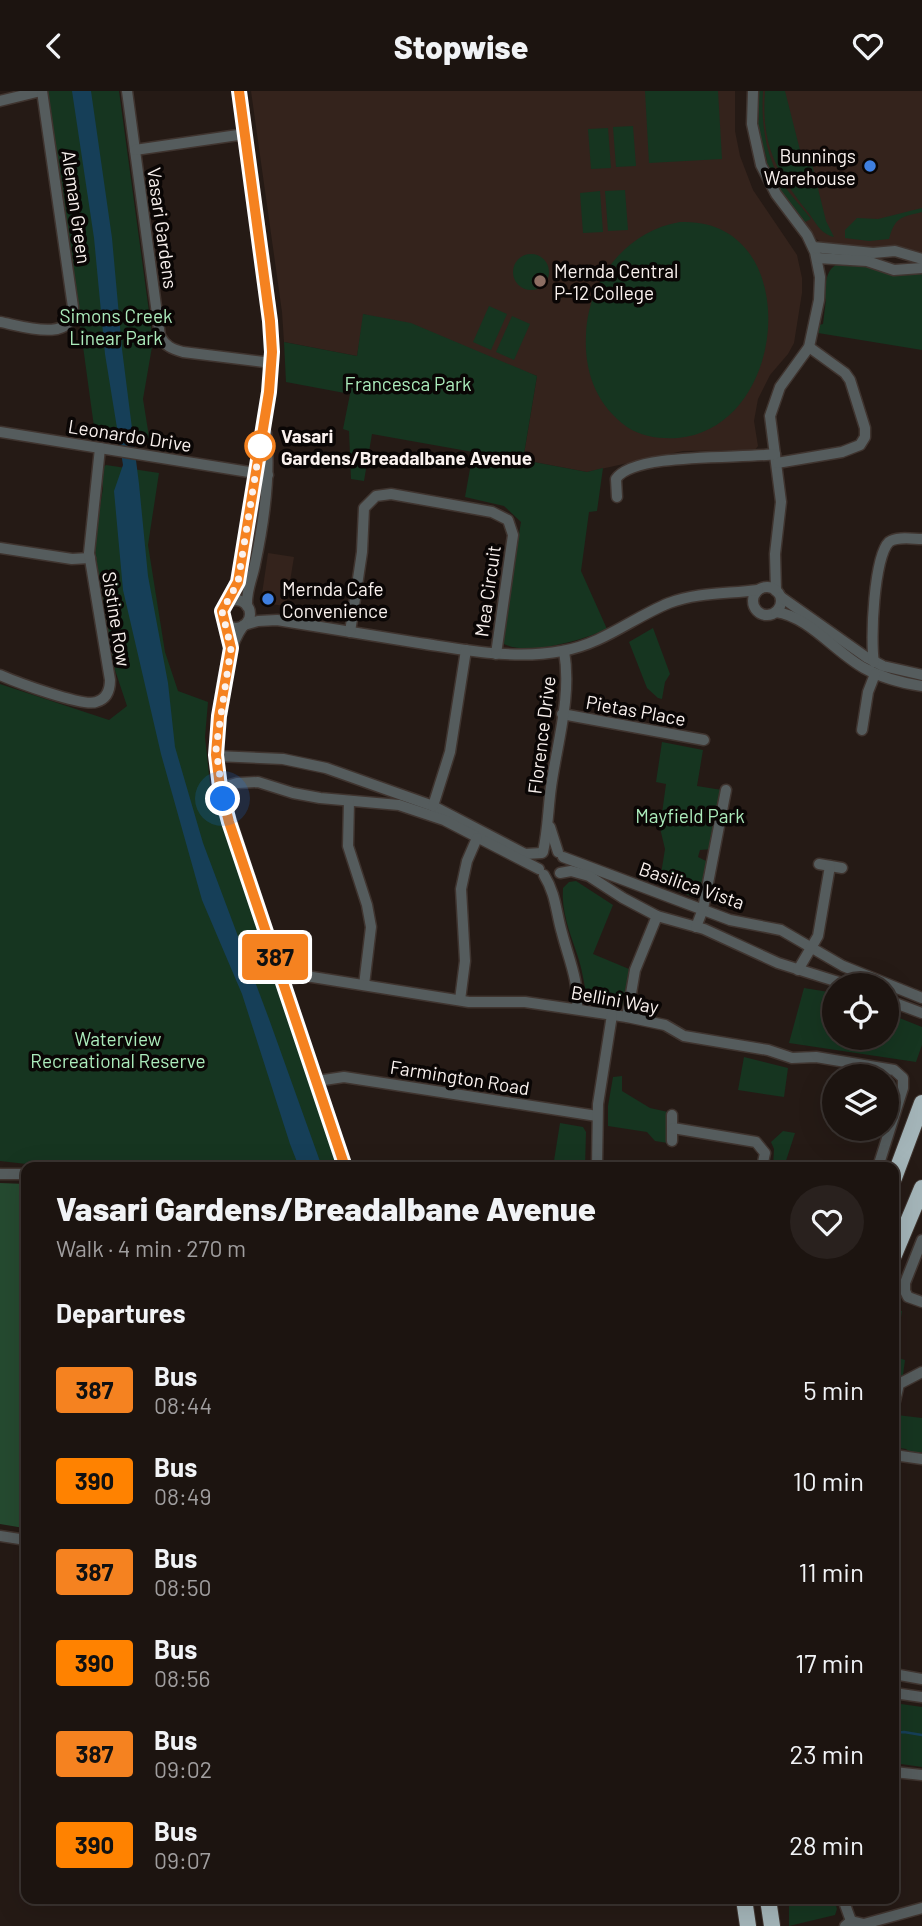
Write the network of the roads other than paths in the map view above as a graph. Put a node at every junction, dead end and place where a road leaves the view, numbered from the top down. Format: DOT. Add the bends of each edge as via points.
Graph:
graph roads {
  1 [pos="42,91"];
  2 [pos="127,91"];
  3 [pos="239,91"];
  4 [pos="753,91"];
  5 [pos="0,101"];
  6 [pos="245,134"];
  7 [pos="135,150"];
  8 [pos="815,253"];
  9 [pos="888,253"];
  10 [pos="922,259"];
  11 [pos="886,266"];
  12 [pos="922,268"];
  13 [pos="0,322"];
  14 [pos="809,347"];
  15 [pos="272,363"];
  16 [pos="265,419"];
  17 [pos="0,432"];
  18 [pos="95,447"];
  19 [pos="776,458"];
  20 [pos="256,473"];
  21 [pos="268,475"];
  22 [pos="617,497"];
  23 [pos="922,539"];
  24 [pos="0,548"];
  25 [pos="775,554"];
  26 [pos="90,558"];
  27 [pos="759,589"];
  28 [pos="726,593"];
  29 [pos="778,594"];
  30 [pos="227,603"];
  31 [pos="753,606"];
  32 [pos="248,607"];
  33 [pos="776,612"];
  34 [pos="276,620"];
  35 [pos="224,623"];
  36 [pos="244,625"];
  37 [pos="349,632"];
  38 [pos="871,640"];
  39 [pos="231,648"];
  40 [pos="466,650"];
  41 [pos="564,651"];
  42 [pos="859,652"];
  43 [pos="496,654"];
  44 [pos="874,662"];
  45 [pos="875,674"];
  46 [pos="0,675"];
  47 [pos="922,675"];
  48 [pos="922,687"];
  49 [pos="562,714"];
  50 [pos="862,730"];
  51 [pos="704,740"];
  52 [pos="216,755"];
  53 [pos="220,787"];
  54 [pos="726,790"];
  55 [pos="349,801"];
  56 [pos="433,806"];
  57 [pos="549,824"];
  58 [pos="477,838"];
  59 [pos="543,853"];
  60 [pos="560,854"];
  61 [pos="842,868"];
  62 [pos="542,872"];
  63 [pos="560,873"];
  64 [pos="555,899"];
  65 [pos="703,909"];
  66 [pos="657,916"];
  67 [pos="696,927"];
  68 [pos="812,948"];
  69 [pos="798,970"];
  70 [pos="822,977"];
  71 [pos="284,984"];
  72 [pos="364,985"];
  73 [pos="922,998"];
  74 [pos="460,1000"];
  75 [pos="899,1004"];
  76 [pos="577,1009"];
  77 [pos="922,1013"];
  78 [pos="612,1015"];
  79 [pos="627,1017"];
  80 [pos="317,1081"];
  81 [pos="922,1103"];
  82 [pos="672,1115"];
  83 [pos="597,1116"];
  84 [pos="673,1128"];
  85 [pos="672,1141"];
  86 [pos="343,1162"];
  87 [pos="597,1162"];
  88 [pos="763,1162"];
  89 [pos="880,1162"];
  90 [pos="899,1165"];
  91 [pos="0,1174"];
  92 [pos="21,1174"];
  93 [pos="922,1188"];
  94 [pos="922,1240"];
  95 [pos="899,1243"];
  96 [pos="922,1302"];
  97 [pos="922,1372"];
  98 [pos="899,1384"];
  99 [pos="899,1456"];
  100 [pos="922,1459"];
  101 [pos="0,1536"];
  102 [pos="21,1539"];
  103 [pos="899,1675"];
  104 [pos="922,1679"];
  105 [pos="899,1694"];
  106 [pos="922,1697"];
  107 [pos="899,1773"];
  108 [pos="922,1775"];
  109 [pos="745,1904"];
  110 [pos="769,1904"];
  111 [pos="843,1904"];
  112 [pos="922,1907"];
  113 [pos="848,1923"];
  114 [pos="748,1926"];
  115 [pos="772,1926"];
  1 -- 5 [label="street"];
  1 -- 13 [label="street, Aleman Green" via="72,317 66,326 49,330"];
  2 -- 7 [label="street, Vasari Gardens"];
  3 -- 6 [label="street"];
  4 -- 8 [label="street" via="752,124 761,165"];
  6 -- 7 [label="street"];
  6 -- 15 [label="street"];
  7 -- 15 [label="street, Vasari Gardens" via="164,343 183,352"];
  8 -- 9 [label="street"];
  8 -- 11 [label="street"];
  8 -- 14 [label="street" via="819,300"];
  9 -- 10 [label="street"];
  9 -- 11 [label="street"];
  11 -- 12 [label="street" via="894,270"];
  14 -- 19 [label="street" via="775,397 770,416"];
  14 -- 19 [label="street" via="848,376 865,437 860,445 842,452"];
  15 -- 16 [label="street"];
  16 -- 20 [label="street"];
  16 -- 21 [label="street"];
  17 -- 18 [label="street, Leonardo Drive"];
  18 -- 20 [label="street, Leonardo Drive"];
  18 -- 26 [label="street, Sistine Row"];
  19 -- 22 [label="street" via="686,457 626,470 615,479"];
  19 -- 25 [label="street" via="781,502"];
  20 -- 21 [label="street, Leonardo Drive"];
  20 -- 30 [label="street" via="238,582"];
  21 -- 32 [label="street" via="247,589"];
  23 -- 38 [label="street" via="897,539 887,546 875,595"];
  24 -- 26 [label="street"];
  25 -- 27 [label="street"];
  25 -- 29 [label="street"];
  26 -- 46 [label="street, Sistine Row" via="110,680 106,695 96,703 81,702"];
  27 -- 28 [label="street"];
  27 -- 29 [label="street" via="768,587"];
  27 -- 31 [label="street"];
  28 -- 31 [label="street"];
  28 -- 41 [label="street" via="701,594 668,604 608,637"];
  29 -- 33 [label="street"];
  29 -- 42 [label="street"];
  30 -- 32 [label="street" via="236,600"];
  30 -- 35 [label="street" via="222,611"];
  31 -- 33 [label="street" via="763,615"];
  32 -- 34 [label="street"];
  32 -- 36 [label="street" via="250,617"];
  33 -- 45 [label="street" via="794,616"];
  34 -- 36 [label="street"];
  34 -- 37 [label="street"];
  35 -- 36 [label="street" via="231,628"];
  35 -- 39 [label="street"];
  36 -- 39 [label="street"];
  37 -- 40 [label="street"];
  37 -- 43 [label="street, Mea Circuit" via="364,508 376,496 391,494 492,512 508,520 513,535"];
  38 -- 42 [label="street"];
  38 -- 44 [label="street"];
  39 -- 52 [label="street"];
  40 -- 43 [label="street"];
  40 -- 56 [label="street" via="451,745"];
  41 -- 43 [label="street"];
  41 -- 49 [label="street, Florence Drive" via="567,678"];
  42 -- 44 [label="street"];
  44 -- 47 [label="street"];
  45 -- 48 [label="street"];
  45 -- 50 [label="street"];
  49 -- 51 [label="street, Pietas Place"];
  49 -- 57 [label="street, Florence Drive"];
  52 -- 53 [label="street"];
  52 -- 56 [label="street" via="282,759 326,768"];
  53 -- 55 [label="street" via="258,782 293,793"];
  53 -- 71 [label="street"];
  54 -- 65 [label="street"];
  55 -- 58 [label="street" via="422,811"];
  55 -- 72 [label="street" via="348,846 371,927"];
  56 -- 59 [label="street" via="525,854"];
  57 -- 59 [label="street, Florence Drive"];
  57 -- 60 [label="street, Florence Drive"];
  58 -- 62 [label="street"];
  58 -- 74 [label="street" via="461,889 465,961"];
  59 -- 60 [label="street"];
  59 -- 62 [label="street" via="538,860"];
  60 -- 63 [label="street" via="564,865"];
  60 -- 65 [label="street, Basilica Vista"];
  61 -- 68 [label="street" via="824,865 821,927"];
  62 -- 63 [label="street"];
  62 -- 64 [label="street"];
  63 -- 64 [label="street"];
  63 -- 66 [label="street, Basilica Vista" via="589,876"];
  64 -- 76 [label="street" via="577,985"];
  65 -- 67 [label="street"];
  65 -- 68 [label="street, Basilica Vista" via="730,920 781,930"];
  66 -- 67 [label="street, Basilica Vista"];
  66 -- 79 [label="street" via="635,970"];
  67 -- 69 [label="street, Basilica Vista"];
  68 -- 69 [label="street"];
  68 -- 73 [label="street, Basilica Vista" via="843,966"];
  69 -- 70 [label="street, Basilica Vista"];
  71 -- 72 [label="street, Bellini Way" via="314,977"];
  71 -- 80 [label="street"];
  72 -- 74 [label="street, Bellini Way"];
  74 -- 76 [label="street, Bellini Way"];
  75 -- 77 [label="street"];
  76 -- 78 [label="street, Bellini Way"];
  78 -- 79 [label="street, Bellini Way"];
  78 -- 83 [label="street"];
  79 -- 89 [label="street, Bellini Way" via="665,1025 684,1036 792,1058 816,1057 898,1072 903,1078 902,1094"];
  80 -- 83 [label="street, Farmington Road" via="344,1077"];
  80 -- 86 [label="street"];
  81 -- 90 [label="highway"];
  82 -- 84 [label="street"];
  83 -- 87 [label="street"];
  84 -- 85 [label="street"];
  84 -- 88 [label="street" via="756,1142 765,1153"];
  91 -- 92 [label="street"];
  93 -- 95 [label="highway"];
  94 -- 96 [label="street" via="905,1287 908,1297"];
  97 -- 98 [label="street"];
  99 -- 100 [label="street"];
  101 -- 102 [label="street"];
  103 -- 104 [label="street"];
  105 -- 106 [label="street"];
  107 -- 108 [label="street"];
  109 -- 114 [label="highway"];
  110 -- 115 [label="highway"];
  111 -- 113 [label="street"];
  112 -- 113 [label="street" via="866,1924"];
}
